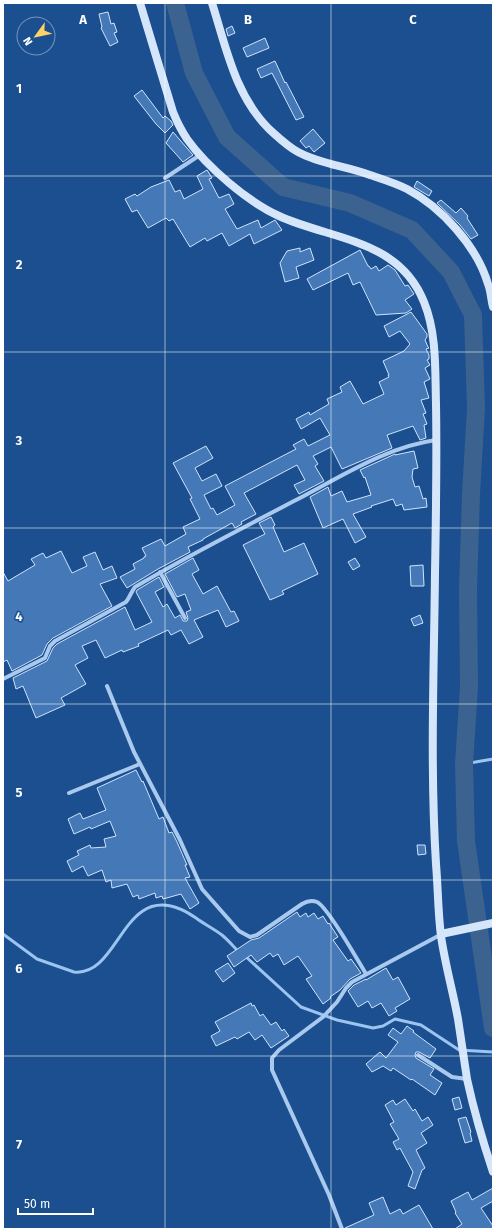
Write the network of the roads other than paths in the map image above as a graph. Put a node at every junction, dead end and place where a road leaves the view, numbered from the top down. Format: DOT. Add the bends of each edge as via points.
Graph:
graph roads {
  1 [pos="140,3"];
  2 [pos="212,3"];
  3 [pos="201,155"];
  4 [pos="165,178"];
  5 [pos="493,307"];
  6 [pos="436,440"];
  7 [pos="160,572"];
  8 [pos="185,618"];
  9 [pos="3,680"];
  10 [pos="107,686"];
  11 [pos="140,764"];
  12 [pos="69,793"];
  13 [pos="493,923"];
  14 [pos="445,933"];
  15 [pos="366,974"];
  16 [pos="418,1055"];
  17 [pos="467,1075"];
  18 [pos="493,1172"];
  19 [pos="342,1229"];
  1 -- 3 [label="street" via="173,112 180,128"];
  2 -- 5 [label="street" via="235,76 246,100 264,123 296,151 310,158 386,180 406,189 435,208 472,250 488,283"];
  3 -- 4 [label="street"];
  3 -- 6 [label="street" via="237,189 261,207 280,217 381,252 404,271 424,300 430,318 435,348"];
  6 -- 7 [label="street" via="421,442 364,464"];
  6 -- 14 [label="street" via="433,808"];
  7 -- 8 [label="street"];
  7 -- 9 [label="street" via="135,587 126,602 55,641 45,658"];
  10 -- 11 [label="street"];
  11 -- 12 [label="street"];
  11 -- 15 [label="street" via="180,840 202,889 239,931 250,936 257,935 302,904 308,901 318,902 336,924"];
  13 -- 14 [label="street"];
  14 -- 15 [label="street"];
  14 -- 17 [label="street"];
  15 -- 19 [label="street" via="346,988 323,1017 272,1058 272,1070 276,1080"];
  16 -- 17 [label="street" via="452,1077"];
  17 -- 18 [label="street" via="482,1140"];
}
